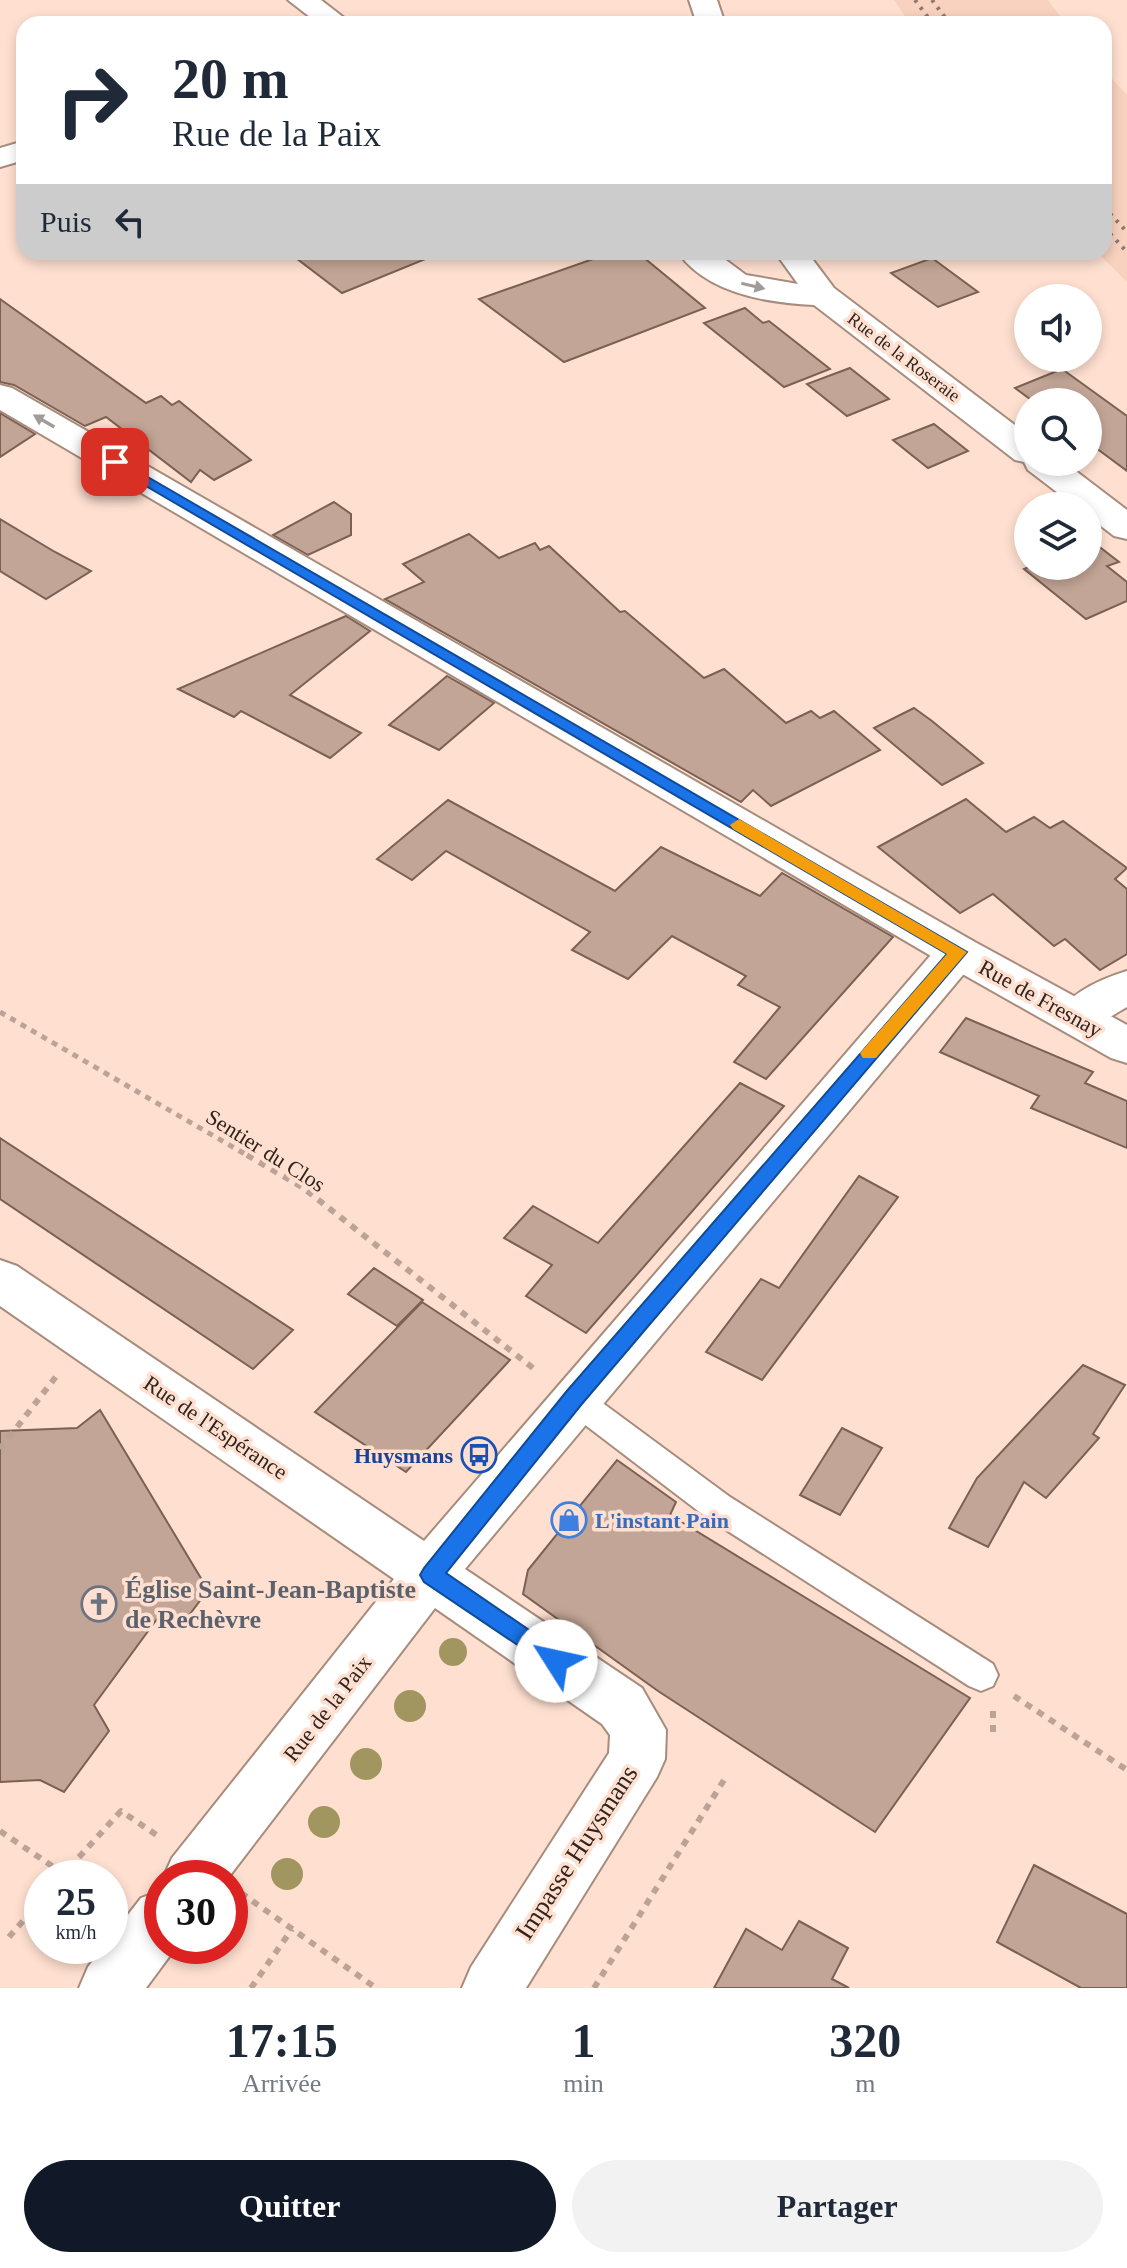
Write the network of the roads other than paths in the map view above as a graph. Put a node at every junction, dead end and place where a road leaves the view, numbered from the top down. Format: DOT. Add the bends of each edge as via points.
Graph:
graph roads {
  1 [pos="302,0"];
  2 [pos="326,16"];
  3 [pos="705,260"];
  4 [pos="797,260"];
  5 [pos="822,295"];
  6 [pos="0,395"];
  7 [pos="1014,441"];
  8 [pos="1059,476"];
  9 [pos="1127,528"];
  10 [pos="958,952"];
  11 [pos="1127,987"];
  12 [pos="1078,1017"];
  13 [pos="1127,1046"];
  14 [pos="0,1280"];
  15 [pos="574,1399"];
  16 [pos="431,1575"];
  17 [pos="981,1675"];
  18 [pos="221,1860"];
  19 [pos="144,1942"];
  20 [pos="109,1988"];
  21 [pos="492,1988"];
  1 -- 2 [label="street"];
  3 -- 5 [label="street, one-way" via="735,282"];
  4 -- 5 [label="street, Rue de la Roseraie"];
  5 -- 7 [label="street, Rue de la Roseraie"];
  10 -- 6 [label="street, Rue de Fresnay, one-way"];
  8 -- 9 [label="street"];
  10 -- 12 [label="street, Rue de Fresnay"];
  10 -- 15 [label="street, Rue de la Paix"];
  11 -- 12 [label="street"];
  12 -- 13 [label="street, Rue de Fresnay"];
  14 -- 16 [label="street, Rue de l'Espérance"];
  15 -- 16 [label="street, Rue de la Paix"];
  15 -- 17 [label="lane" via="718,1507"];
  16 -- 18 [label="street, Rue de la Paix"];
  16 -- 21 [label="street, Impasse Huysmans" via="622,1706 638,1730 637,1759"];
  19 -- 20 [label="street"];
}
